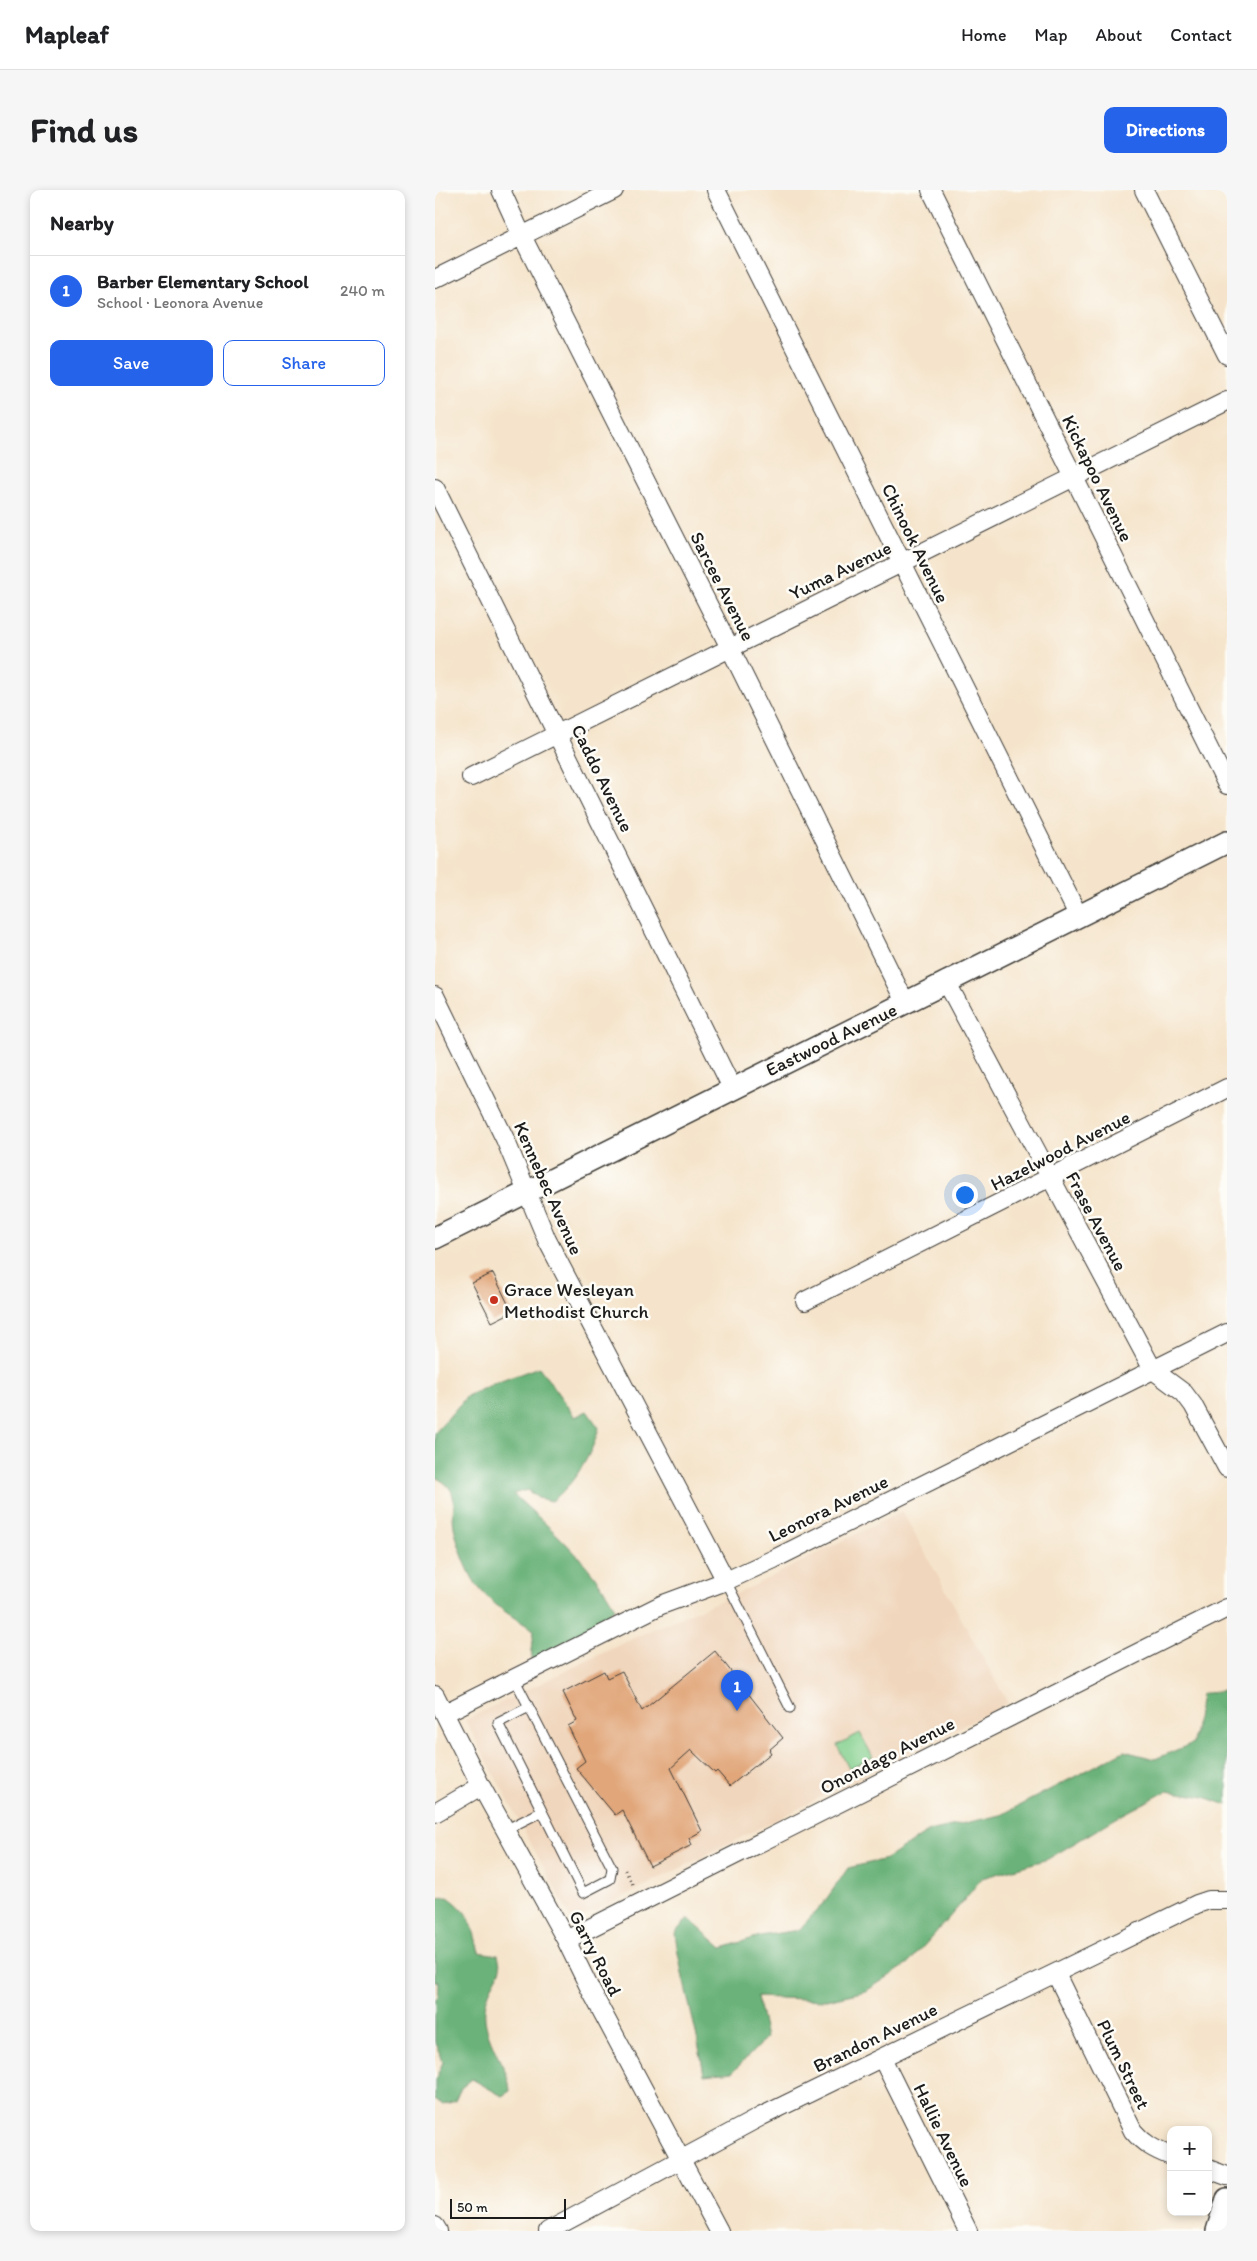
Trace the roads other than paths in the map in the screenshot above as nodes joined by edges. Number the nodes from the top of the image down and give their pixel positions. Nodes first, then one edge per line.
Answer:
1 (501, 190) edge
2 (614, 190) edge
3 (716, 190) edge
4 (931, 190) edge
5 (1144, 190) edge
6 (522, 236) junction
7 (435, 279) edge
8 (1227, 355) edge
9 (1227, 401) edge
10 (1073, 477) junction
11 (435, 488) edge
12 (901, 563) junction
13 (730, 648) junction
14 (557, 734) junction
15 (471, 777) dead end
16 (1227, 785) edge
17 (1227, 842) edge
18 (1078, 915) junction
19 (946, 981) junction
20 (435, 996) edge
21 (905, 1002) junction
22 (733, 1088) junction
23 (1227, 1088) edge
24 (1051, 1179) junction
25 (527, 1191) junction
26 (435, 1238) edge
27 (805, 1302) dead end
28 (1227, 1333) edge
29 (1153, 1370) junction
30 (1227, 1468) edge
31 (726, 1580) junction
32 (1227, 1608) edge
33 (514, 1678) junction
34 (435, 1695) edge
35 (529, 1707) junction
36 (790, 1708) dead end
37 (445, 1713) junction
38 (481, 1786) junction
39 (541, 1812) junction
40 (435, 1813) edge
41 (505, 1830) junction
42 (1227, 1900) edge
43 (566, 1940) junction
44 (1057, 1974) junction
45 (882, 2058) junction
46 (1167, 2154) edge
47 (682, 2160) junction
48 (1212, 2170) edge
49 (1227, 2176) edge
50 (1227, 2199) edge
51 (435, 2226) edge
52 (438, 2231) edge
53 (548, 2231) edge
54 (719, 2231) edge
55 (968, 2231) edge
56 (1217, 2231) edge

1 - 6 street, Sarcee Avenue
2 - 6 street
3 - 12 street, Chinook Avenue
4 - 10 street, Kickapoo Avenue
5 - 8 street
6 - 7 street
6 - 13 street, Sarcee Avenue
9 - 10 street, Yuma Avenue
10 - 12 street, Yuma Avenue
10 - 16 street, Kickapoo Avenue
11 - 14 street, Caddo Avenue
12 - 13 street, Yuma Avenue
12 - 18 street, Chinook Avenue
13 - 14 street, Yuma Avenue
13 - 21 street, Sarcee Avenue
14 - 15 street, Yuma Avenue
14 - 22 street, Caddo Avenue
17 - 18 street, Eastwood Avenue
18 - 19 street, Eastwood Avenue
19 - 21 street, Eastwood Avenue
19 - 24 street, Frase Avenue
20 - 25 street, Kennebec Avenue
21 - 22 street, Eastwood Avenue
22 - 25 street, Eastwood Avenue
23 - 24 street, Hazelwood Avenue
24 - 27 street, Hazelwood Avenue
24 - 29 street, Frase Avenue
25 - 26 street, Eastwood Avenue
25 - 31 street, Kennebec Avenue
28 - 29 street, Leonora Avenue
29 - 30 street, Frase Avenue
29 - 31 street, Leonora Avenue
31 - 33 street, Leonora Avenue
31 - 36 lane
32 - 43 street, Onondago Avenue
33 - 35 lane
33 - 37 street, Leonora Avenue
34 - 37 street, Garry Road
35 - 39 lane
35 - 39 lane
37 - 38 street, Garry Road
38 - 40 street
38 - 41 street, Garry Road
39 - 41 lane
41 - 43 street, Garry Road
42 - 44 street, Brandon Avenue
43 - 47 street, Garry Road
44 - 45 street, Brandon Avenue
44 - 46 street, Plum Street
45 - 47 street, Brandon Avenue
45 - 55 street, Hallie Avenue
47 - 53 street, Brandon Avenue
47 - 54 street, Garry Road
48 - 49 street
50 - 56 street
51 - 52 street

